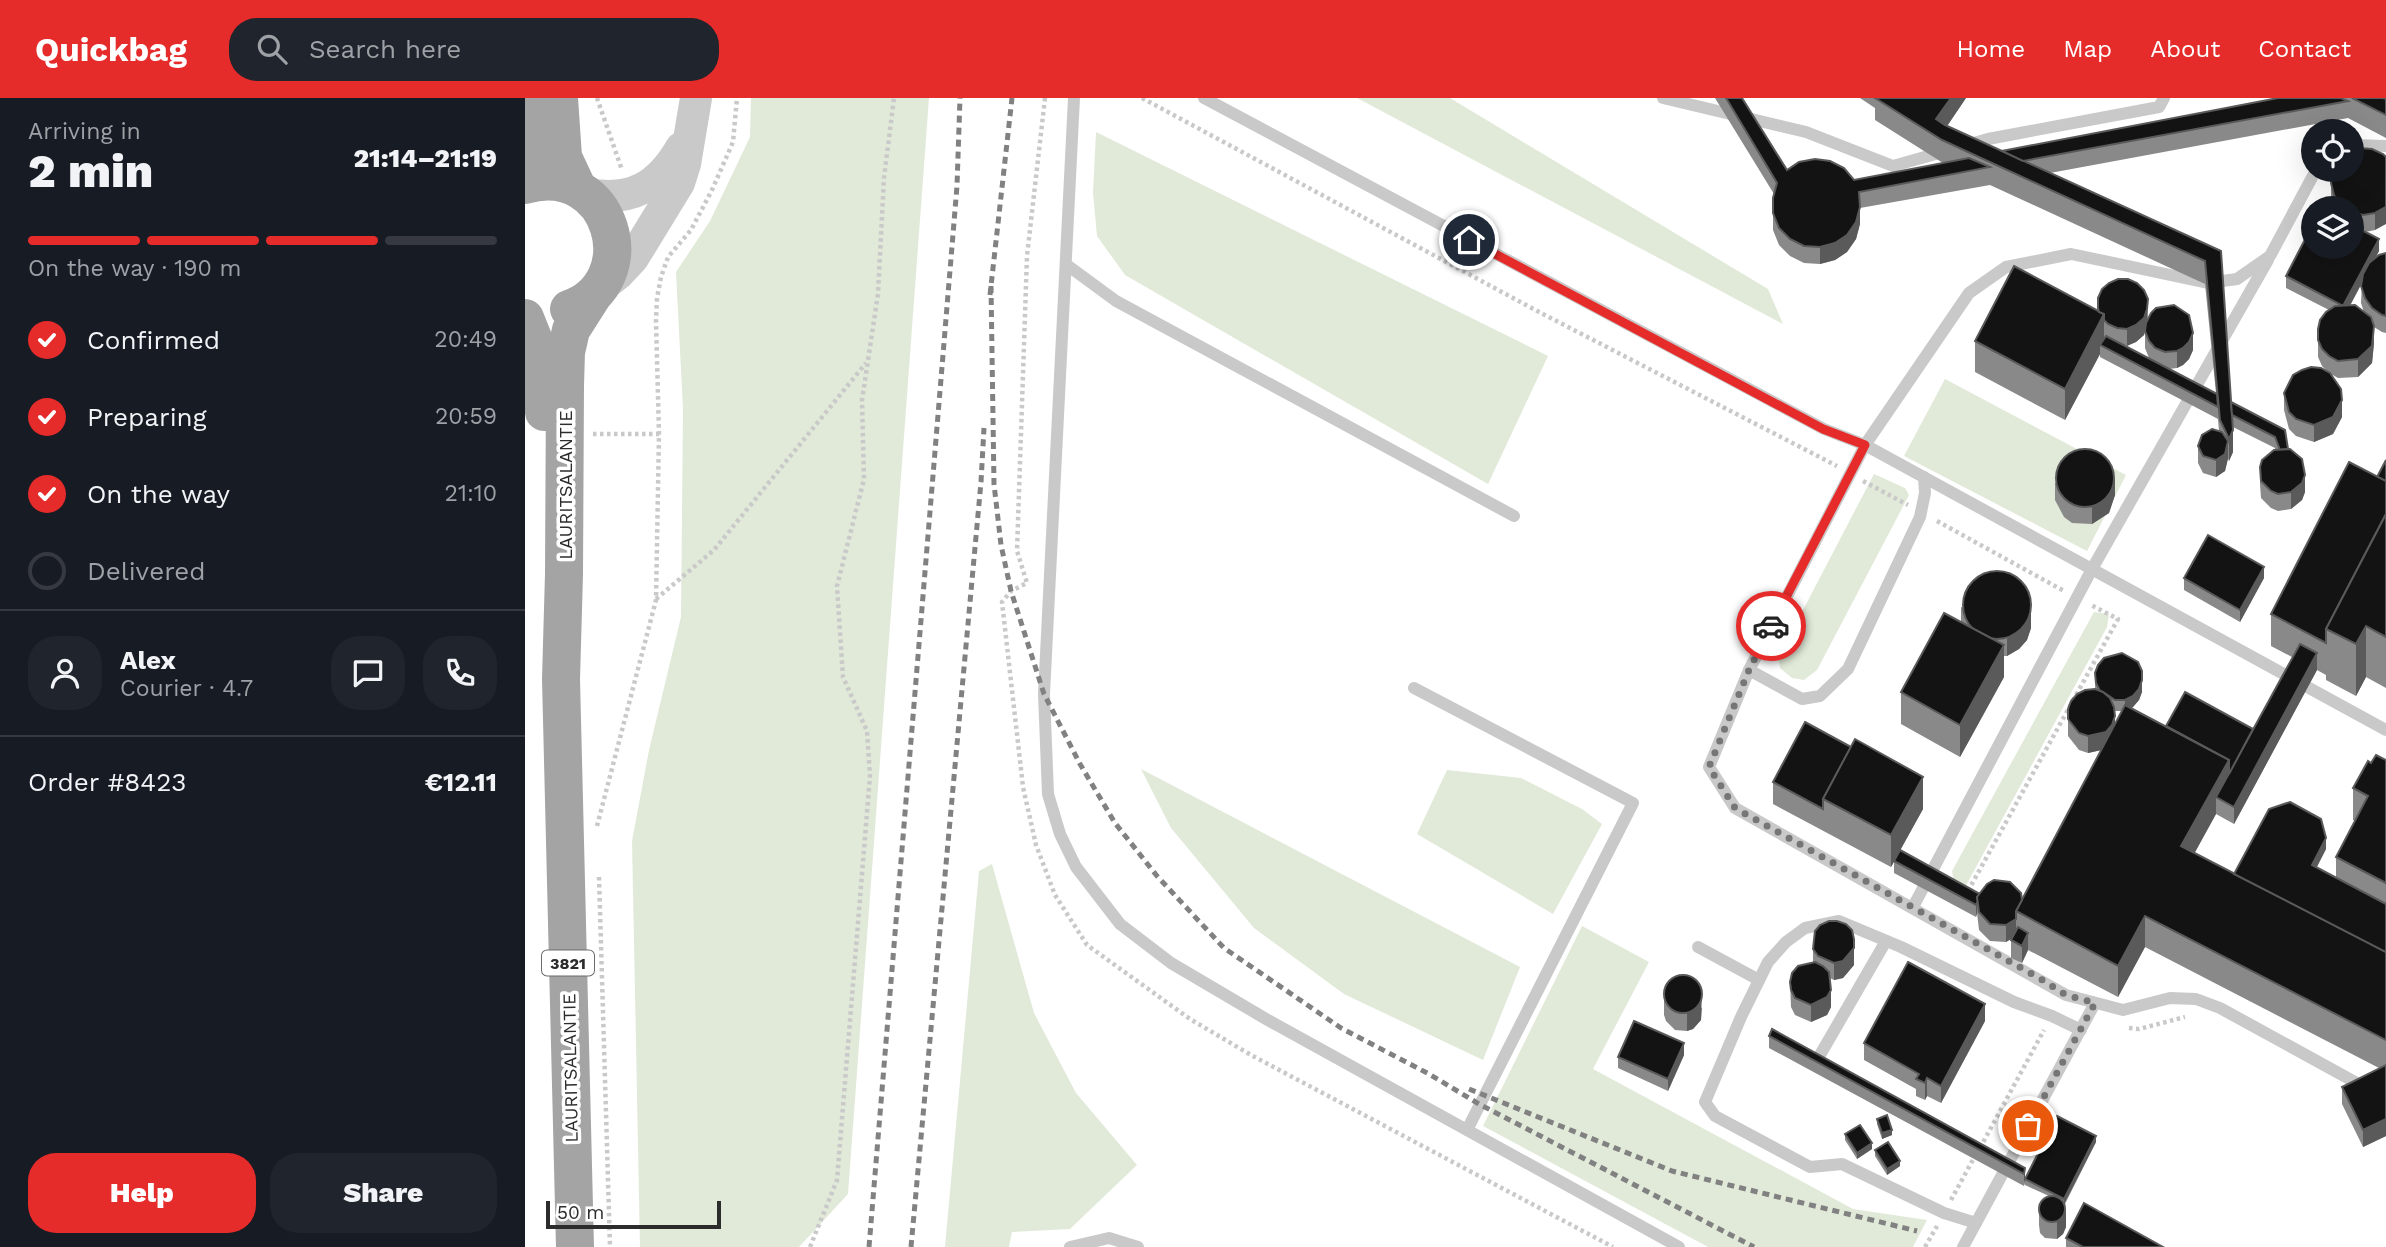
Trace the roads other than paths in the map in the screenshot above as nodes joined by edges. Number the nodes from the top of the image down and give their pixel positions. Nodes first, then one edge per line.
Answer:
1 (532, 98) edge
2 (559, 98) edge
3 (696, 98) edge
4 (1075, 98) edge
5 (1203, 98) edge
6 (1663, 98) edge
7 (1721, 98) edge
8 (2164, 98) edge
9 (1714, 110) junction
10 (689, 134) junction
11 (2364, 145) edge
12 (2386, 146) edge
13 (525, 167) edge
14 (2310, 182) edge
15 (525, 186) edge
16 (582, 191) junction
17 (2270, 256) junction
18 (1066, 265) junction
19 (597, 292) junction
20 (525, 309) edge
21 (525, 318) edge
22 (1865, 445) junction
23 (1924, 478) junction
24 (1514, 516) dead end
25 (2092, 569) junction
26 (1749, 670) junction
27 (561, 679) junction
28 (1414, 688) dead end
29 (2386, 730) edge
30 (1913, 907) junction
31 (1886, 941) junction
32 (1698, 947) dead end
33 (1759, 980) junction
34 (2095, 1003) junction
35 (2083, 1026) junction
36 (1820, 1055) edge
37 (2386, 1099) edge
38 (1467, 1130) junction
39 (1976, 1223) junction
40 (575, 1247) edge
41 (1070, 1247) edge
42 (1138, 1247) edge
43 (1679, 1247) edge
44 (1963, 1247) edge

1 - 13 main road
2 - 16 main road
3 - 10 street
4 - 18 lane
5 - 22 lane
6 - 9 lane
7 - 9 lane
8 - 9 lane
10 - 16 street
10 - 19 street
11 - 12 lane
14 - 17 lane
15 - 16 main road
16 - 19 main road, LAURITSALANTIE
17 - 22 lane
17 - 25 lane
18 - 24 lane
18 - 38 lane
19 - 20 main road
19 - 27 main road, LAURITSALANTIE / 3821
21 - 27 main road, LAURITSALANTIE / 3821
22 - 23 lane
22 - 26 lane
23 - 25 lane
23 - 26 lane
25 - 29 lane
25 - 30 lane
26 - 30 lane
27 - 40 main road, LAURITSALANTIE / 3821
28 - 38 lane
30 - 34 lane
31 - 33 lane
31 - 35 lane
31 - 36 lane
32 - 33 lane
33 - 39 lane
34 - 35 lane
34 - 37 lane
35 - 39 lane
38 - 43 lane
39 - 44 lane
41 - 42 lane

